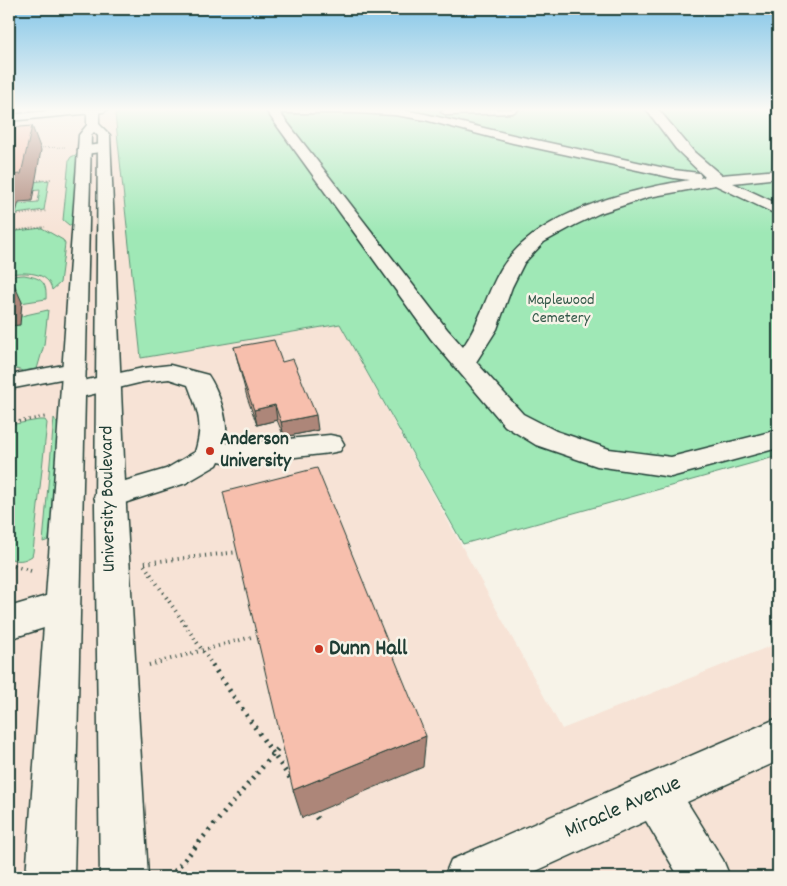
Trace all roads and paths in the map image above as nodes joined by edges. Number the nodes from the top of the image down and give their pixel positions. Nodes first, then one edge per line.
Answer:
1 (90, 150) edge
2 (93, 150) edge
3 (302, 150) edge
4 (565, 150) edge
5 (686, 150) edge
6 (778, 174) edge
7 (52, 179) dead end
8 (716, 179) junction
9 (26, 182) edge
10 (778, 210) edge
11 (47, 211) dead end
12 (9, 216) edge
13 (44, 228) dead end
14 (9, 231) edge
15 (464, 363) junction
16 (74, 381) junction
17 (9, 382) edge
18 (106, 384) junction
19 (49, 416) dead end
20 (9, 423) edge
21 (778, 439) edge
22 (330, 444) dead end
23 (209, 450) junction
24 (109, 497) junction
25 (238, 552) edge
26 (9, 564) edge
27 (37, 573) dead end
28 (63, 606) junction
29 (9, 623) edge
30 (255, 636) edge
31 (203, 650) junction
32 (139, 668) dead end
33 (778, 739) edge
34 (280, 746) edge
35 (274, 754) junction
36 (294, 784) edge
37 (656, 794) junction
38 (310, 807) edge
39 (320, 822) dead end
40 (50, 877) edge
41 (124, 877) edge
42 (170, 877) edge
43 (468, 877) edge
44 (706, 877) edge

1 - 16 main road, University Boulevard
2 - 18 main road, University Boulevard
3 - 15 main road
4 - 8 main road
5 - 8 main road
6 - 8 main road
7 - 9 path
8 - 10 main road
8 - 15 main road
11 - 12 path
13 - 14 path
15 - 21 main road
16 - 17 main road
16 - 18 main road
16 - 28 main road, University Boulevard
18 - 23 main road
18 - 24 main road, University Boulevard
19 - 20 path
22 - 23 main road
23 - 24 main road
24 - 41 main road, University Boulevard
25 - 31 path
26 - 27 path
28 - 29 main road
28 - 40 main road, University Boulevard
30 - 31 path
31 - 32 path
31 - 35 path
33 - 37 main road, Miracle Avenue
34 - 35 path
35 - 36 path
35 - 42 path
37 - 43 main road, Miracle Avenue
37 - 44 main road
38 - 39 path

